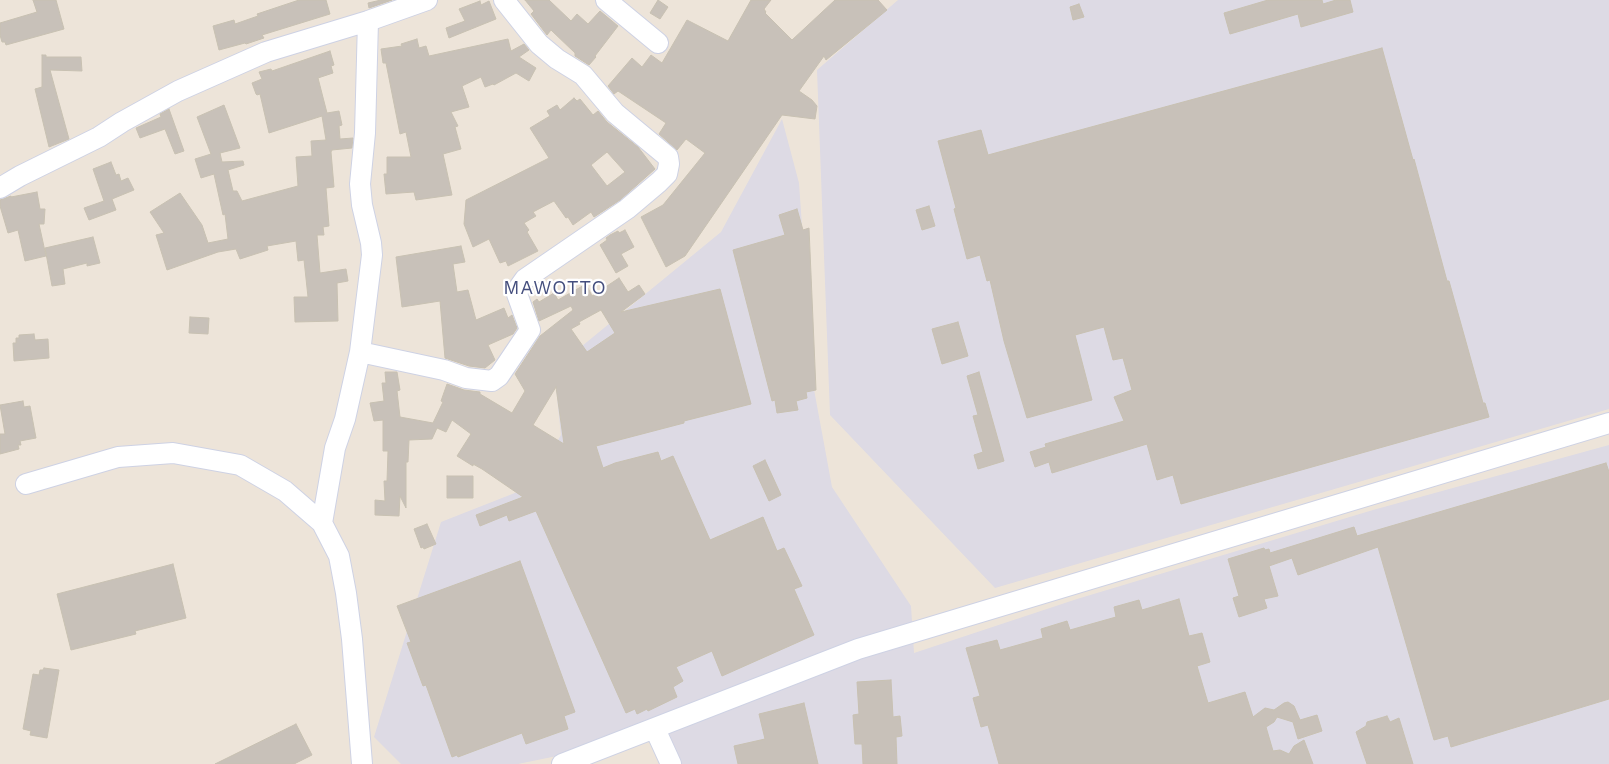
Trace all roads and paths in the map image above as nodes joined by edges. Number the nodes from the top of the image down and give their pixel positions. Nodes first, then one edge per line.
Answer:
1 (427, 0) edge
2 (504, 0) edge
3 (606, 0) edge
4 (368, 21) junction
5 (658, 43) dead end
6 (0, 188) edge
7 (360, 352) junction
8 (1609, 422) edge
9 (26, 484) dead end
10 (322, 523) junction
11 (655, 729) junction
12 (362, 764) edge
13 (562, 764) edge
14 (672, 764) edge

1 - 4 street
2 - 7 street
3 - 5 street
4 - 6 street
4 - 7 street
7 - 10 street
8 - 11 street
9 - 10 street
10 - 12 street
11 - 13 street
11 - 14 street

